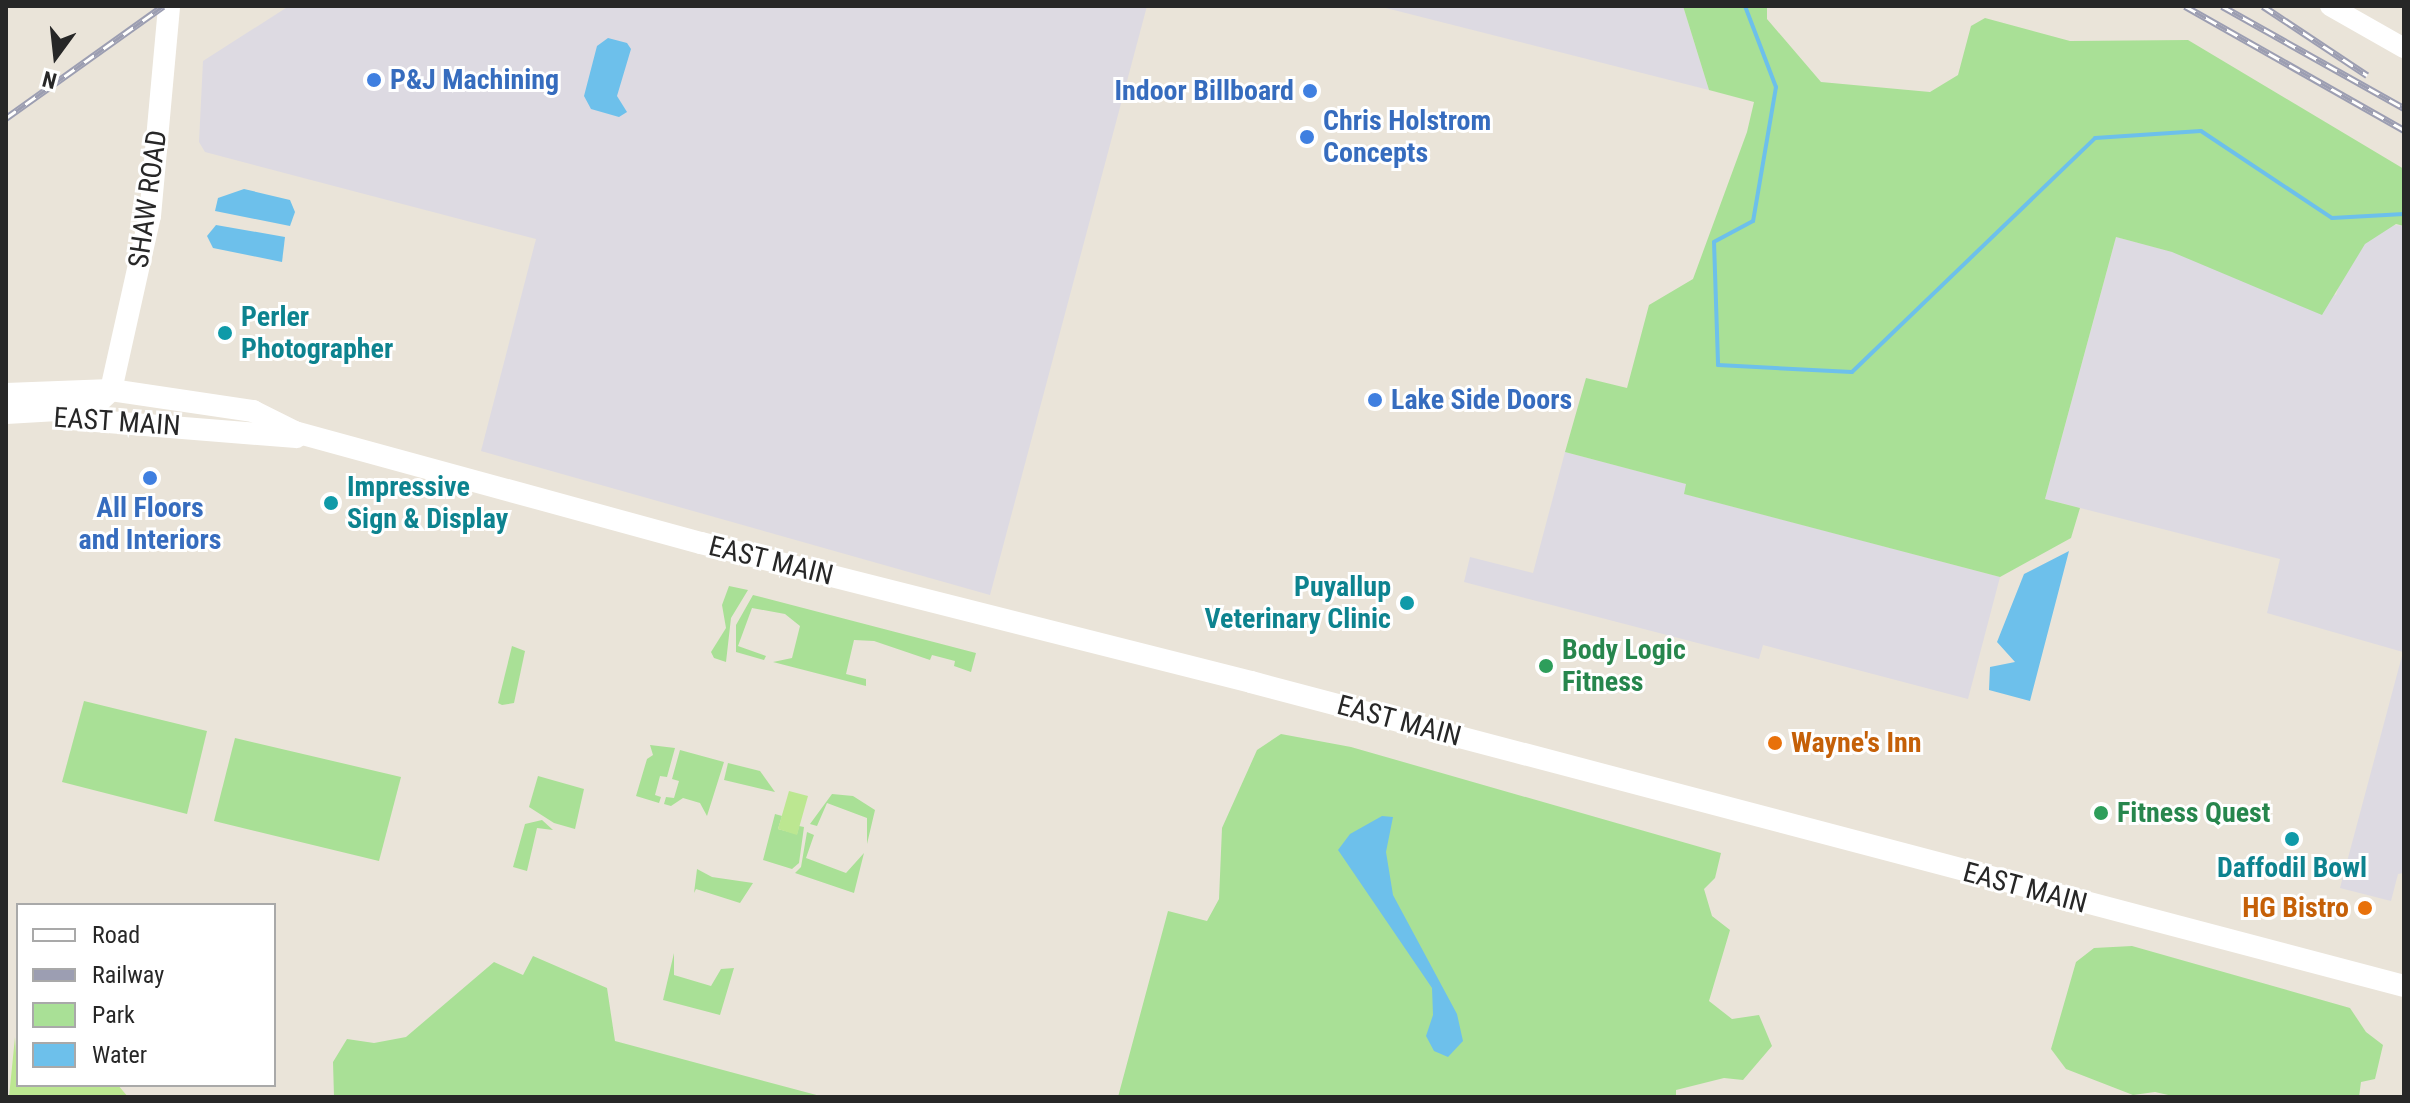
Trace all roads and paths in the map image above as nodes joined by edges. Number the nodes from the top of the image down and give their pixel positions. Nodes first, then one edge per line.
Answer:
1 (169, 6) edge
2 (2330, 6) edge
3 (2404, 48) edge
4 (111, 390) junction
5 (6, 394) edge
6 (6, 414) edge
7 (228, 431) junction
8 (393, 460) junction
9 (2404, 986) edge

1 - 4 main road, SHAW ROAD
2 - 3 street
4 - 5 main road, EAST MAIN
4 - 6 main road, EAST MAIN
4 - 7 main road, EAST MAIN
4 - 8 main road, EAST MAIN
6 - 7 main road, EAST MAIN
7 - 8 main road, EAST MAIN
8 - 9 main road, EAST MAIN

